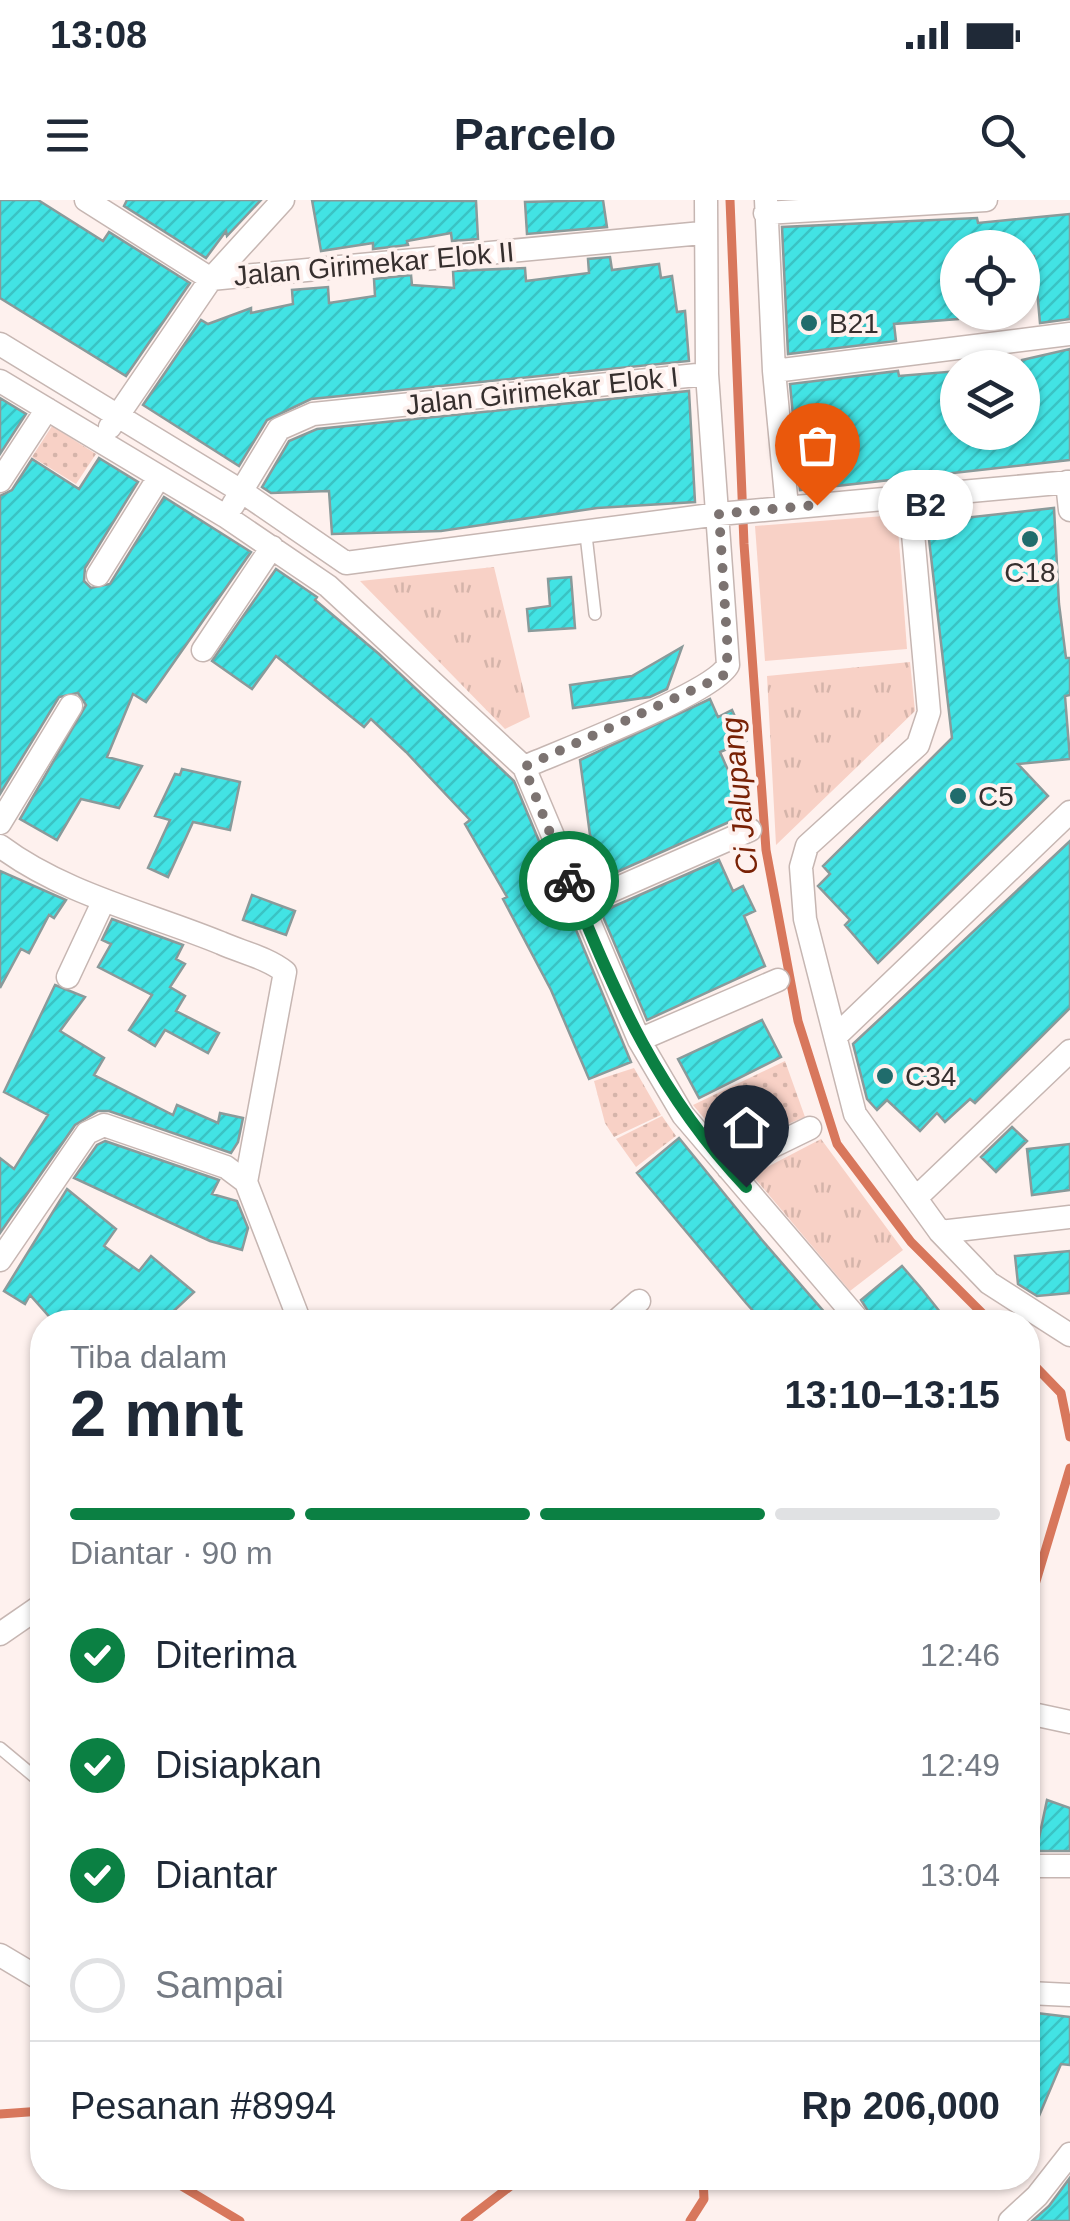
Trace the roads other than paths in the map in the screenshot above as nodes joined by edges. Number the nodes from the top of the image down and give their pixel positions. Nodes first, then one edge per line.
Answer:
1 (86, 200) edge
2 (283, 200) edge
3 (706, 200) edge
4 (986, 200) edge
5 (766, 207) edge
6 (702, 233) junction
7 (211, 278) junction
8 (1070, 334) edge
9 (0, 344) edge
10 (774, 371) junction
11 (707, 374) junction
12 (0, 380) edge
13 (47, 409) junction
14 (116, 416) junction
15 (101, 441) junction
16 (159, 477) junction
17 (0, 482) edge
18 (1068, 482) edge
19 (241, 491) junction
20 (910, 500) junction
21 (786, 507) junction
22 (1070, 510) edge
23 (724, 514) junction
24 (226, 516) junction
25 (586, 535) junction
26 (272, 548) junction
27 (346, 563) junction
28 (98, 575) dead end
29 (338, 592) junction
30 (595, 614) dead end
31 (203, 650) dead end
32 (71, 706) dead end
33 (524, 767) junction
34 (1070, 812) edge
35 (0, 823) edge
36 (750, 830) dead end
37 (0, 846) edge
38 (104, 900) junction
39 (579, 905) junction
40 (68, 977) dead end
41 (778, 980) dead end
42 (836, 1036) junction
43 (639, 1040) junction
44 (1070, 1050) edge
45 (1060, 1068) edge
46 (810, 1128) dead end
47 (728, 1168) junction
48 (246, 1182) junction
49 (918, 1197) junction
50 (1070, 1217) edge
51 (940, 1232) junction
52 (0, 1260) edge
53 (639, 1301) dead end
54 (295, 1310) edge
55 (629, 1310) edge
56 (850, 1310) edge
57 (1032, 1310) edge
58 (1040, 1315) edge
59 (1070, 1335) edge
60 (30, 1614) edge
61 (0, 1634) edge
62 (1040, 1716) edge
63 (1070, 1722) edge
64 (0, 1748) edge
65 (30, 1773) edge
66 (1040, 1866) edge
67 (1070, 1866) edge
68 (0, 1956) edge
69 (30, 1973) edge
70 (1040, 1994) edge
71 (1070, 1996) edge
72 (1070, 2154) edge
73 (1010, 2221) edge

1 - 7 street
2 - 7 street
3 - 6 street, Jalan Girimekar Elok I
4 - 5 street
5 - 10 street
6 - 7 street, Jalan Girimekar Elok II
6 - 11 street, Jalan Girimekar Elok I
7 - 14 street, Jalan Girimekar Elok II
8 - 10 street
9 - 14 street
10 - 21 street
11 - 19 street, Jalan Girimekar Elok I
11 - 23 street
12 - 13 street
13 - 15 street
13 - 17 street
14 - 15 street, Jalan Girimekar Elok II
14 - 19 street
15 - 16 street
16 - 24 street
16 - 28 street
18 - 20 street
18 - 22 street
19 - 24 street, Jalan Girimekar Elok I
19 - 27 street
20 - 21 street
20 - 42 street
21 - 23 street
23 - 25 street
23 - 33 street
24 - 26 street
25 - 27 street
25 - 30 lane
26 - 29 street
26 - 31 street
27 - 29 street
29 - 33 street
32 - 35 street
33 - 39 street
34 - 42 street
36 - 39 street
37 - 38 street
38 - 40 street
38 - 48 street
39 - 43 street
41 - 43 street
42 - 49 street
43 - 47 street
44 - 45 street
45 - 49 street
46 - 47 street
47 - 56 street
48 - 52 street
48 - 54 street
49 - 51 street
50 - 51 street
51 - 57 street
53 - 55 street
58 - 59 street
60 - 61 street
62 - 63 street
64 - 65 lane
66 - 67 street
68 - 69 street
70 - 71 street
72 - 73 street

